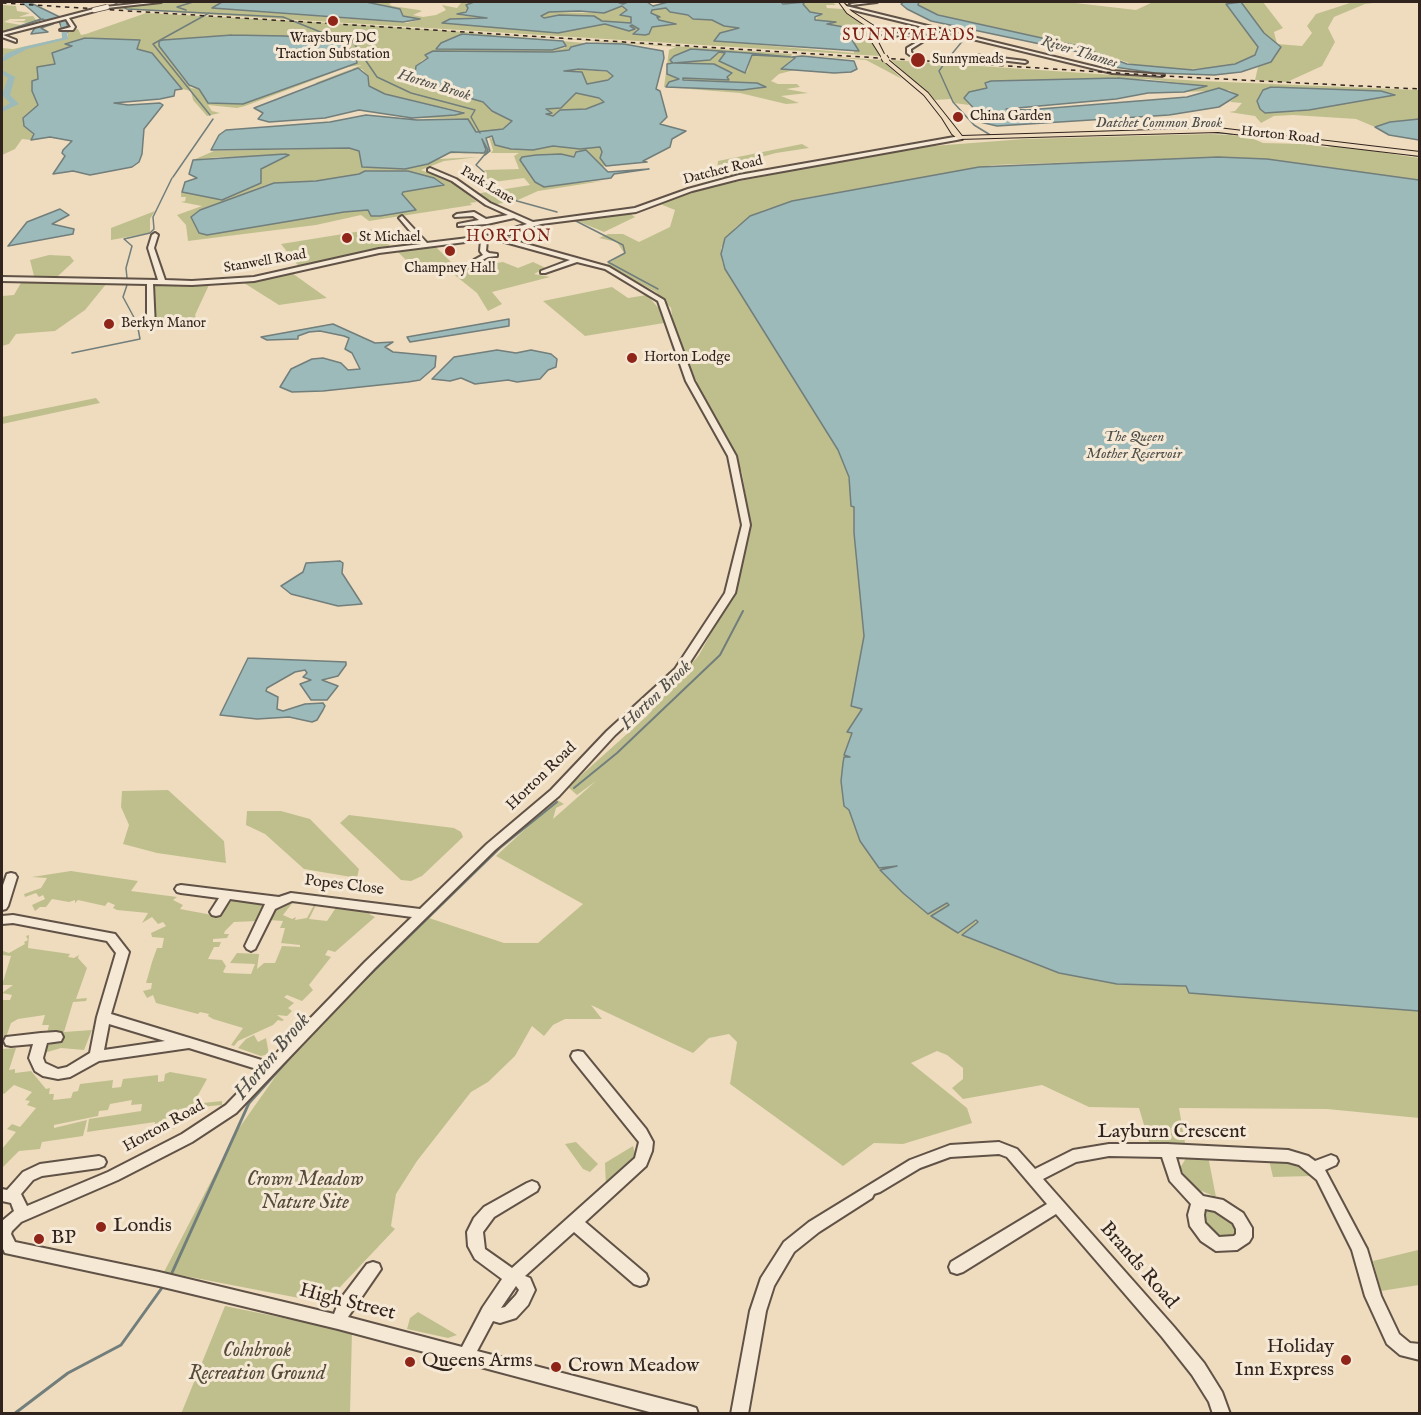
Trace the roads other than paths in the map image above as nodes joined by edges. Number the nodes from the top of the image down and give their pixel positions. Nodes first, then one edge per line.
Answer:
1 (159, 2) edge
2 (875, 2) edge
3 (843, 4) edge
4 (63, 17) junction
5 (62, 30) dead end
6 (872, 33) junction
7 (948, 33) junction
8 (928, 37) junction
9 (7, 38) edge
10 (997, 44) junction
11 (977, 56) junction
12 (915, 58) dead end
13 (973, 61) dead end
14 (1025, 62) dead end
15 (1162, 75) dead end
16 (960, 138) junction
17 (1419, 154) edge
18 (430, 170) dead end
19 (514, 216) junction
20 (402, 218) dead end
21 (457, 219) dead end
22 (522, 224) junction
23 (532, 224) joint
24 (515, 232) junction
25 (155, 235) dead end
26 (494, 237) junction
27 (484, 239) junction
28 (425, 245) junction
29 (533, 247) junction
30 (579, 259) junction
31 (476, 261) dead end
32 (543, 272) dead end
33 (2, 279) edge
34 (150, 282) junction
35 (162, 282) junction
36 (151, 327) dead end
37 (11, 877) dead end
38 (181, 889) dead end
39 (227, 895) junction
40 (277, 902) junction
41 (2, 906) edge
42 (216, 912) dead end
43 (423, 914) junction
44 (2, 920) edge
45 (251, 946) dead end
46 (104, 1017) junction
47 (11, 1041) dead end
48 (193, 1043) junction
49 (96, 1056) junction
50 (578, 1056) dead end
51 (270, 1068) junction
52 (1167, 1150) junction
53 (1331, 1161) dead end
54 (99, 1162) dead end
55 (1314, 1168) junction
56 (1033, 1177) junction
57 (532, 1187) dead end
58 (6, 1195) edge
59 (1199, 1202) dead end
60 (1057, 1206) junction
61 (22, 1214) junction
62 (574, 1222) junction
63 (2, 1234) edge
64 (957, 1267) dead end
65 (373, 1269) dead end
66 (513, 1277) junction
67 (640, 1279) dead end
68 (338, 1322) junction
69 (1419, 1352) edge
70 (466, 1355) junction
71 (690, 1413) edge
72 (739, 1413) edge
73 (1222, 1413) edge

1 - 4 street, bridge
2 - 3 street
3 - 6 main road
3 - 7 street
4 - 5 street
4 - 9 street
6 - 8 street
6 - 16 main road
7 - 8 street
7 - 10 street
8 - 12 street
10 - 11 street
10 - 15 street
11 - 13 street
11 - 14 street
16 - 17 main road, Horton Road
16 - 23 street, Datchet Road
18 - 19 street, Park Lane
19 - 21 street
19 - 22 street, Park Lane
20 - 28 street
22 - 23 street, Park Lane
22 - 24 street
24 - 26 street
24 - 29 street, Horton Road
25 - 35 street
26 - 27 street, Stanwell Road
26 - 29 street, Horton Road
27 - 28 street, Stanwell Road
27 - 31 street
28 - 35 street, Stanwell Road
29 - 30 street, Horton Road
30 - 32 street
30 - 43 street, Horton Road
33 - 34 street, Stanwell Road
34 - 35 street, Stanwell Road
34 - 36 street
37 - 41 street
38 - 39 street, Popes Close
39 - 40 street, Popes Close
39 - 42 street
40 - 43 street, Popes Close
40 - 45 street
43 - 51 street, Horton Road
44 - 46 street
46 - 48 street
46 - 49 street
47 - 49 street
48 - 49 street
48 - 51 street
50 - 62 street
51 - 61 street, Horton Road
52 - 55 street, Layburn Crescent
52 - 56 street, Layburn Crescent
52 - 59 street
53 - 55 street
54 - 58 street
55 - 69 street
56 - 60 street, Brands Road
56 - 72 street, Brands Road
57 - 66 street
58 - 61 street
60 - 64 street
60 - 73 street, Brands Road
61 - 63 street, Horton Road
62 - 66 street
62 - 67 street
63 - 68 street, High Street
65 - 68 street
66 - 70 street
68 - 70 street, High Street
70 - 71 street, High Street

